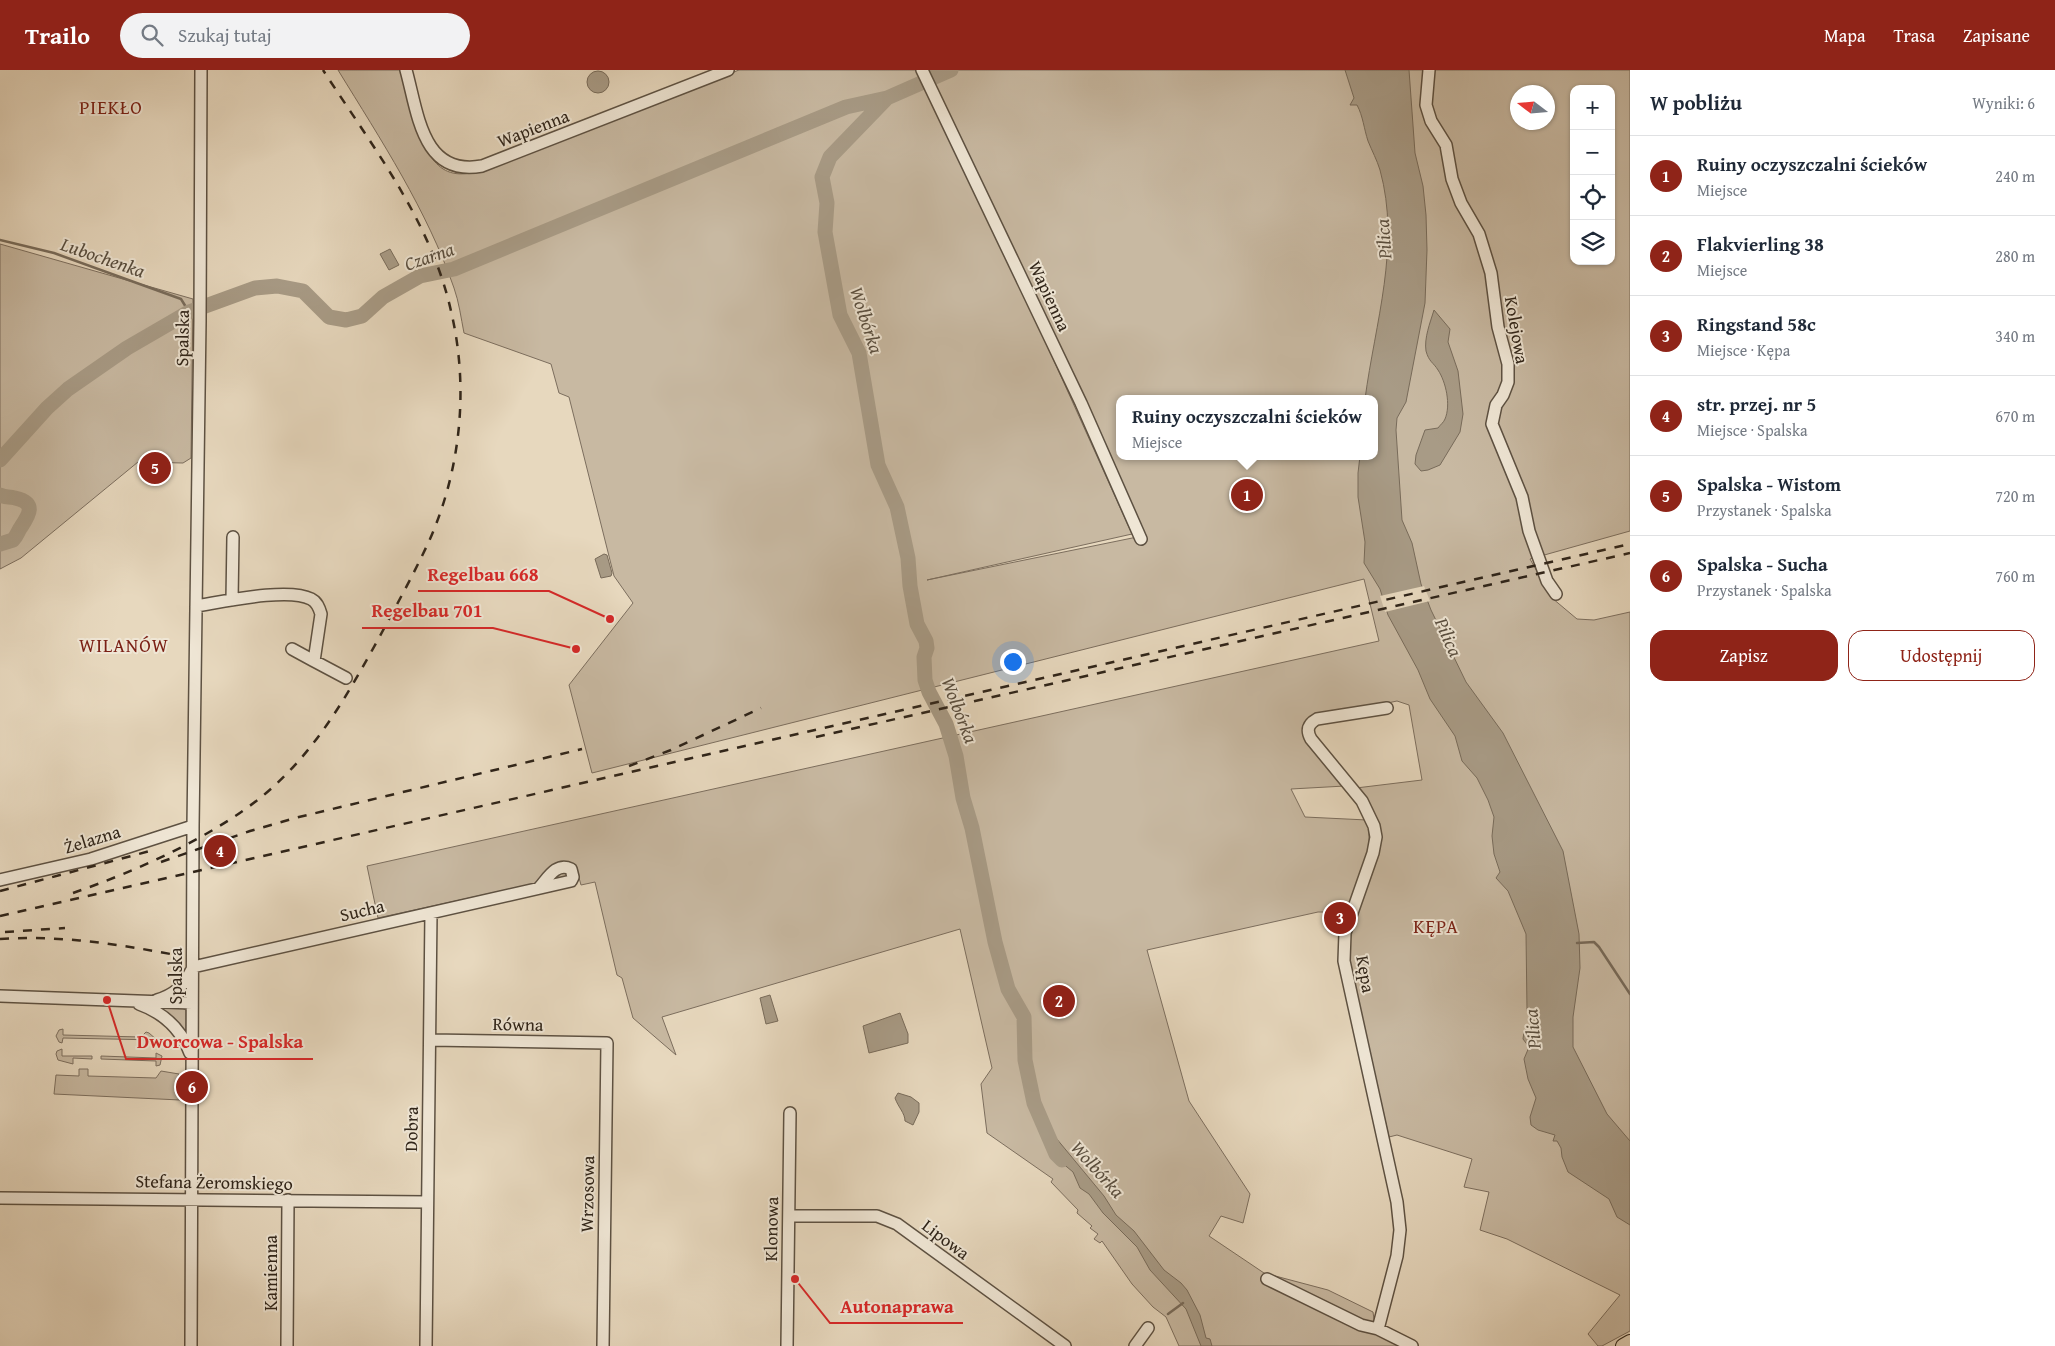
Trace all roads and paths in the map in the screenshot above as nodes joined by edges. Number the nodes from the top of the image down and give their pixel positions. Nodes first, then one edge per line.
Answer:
1 (201, 70) edge
2 (406, 70) edge
3 (728, 70) edge
4 (922, 70) edge
5 (1429, 70) edge
6 (232, 537) dead end
7 (1141, 539) dead end
8 (1556, 594) dead end
9 (232, 600) junction
10 (196, 606) junction
11 (292, 650) dead end
12 (314, 662) junction
13 (346, 678) dead end
14 (1387, 708) dead end
15 (193, 826) junction
16 (0, 880) edge
17 (539, 888) dead end
18 (431, 912) junction
19 (193, 967) junction
20 (0, 996) edge
21 (128, 1000) junction
22 (150, 1001) junction
23 (192, 1003) junction
24 (430, 1040) junction
25 (607, 1042) joint
26 (192, 1060) junction
27 (790, 1113) dead end
28 (0, 1198) edge
29 (191, 1200) junction
30 (288, 1200) junction
31 (427, 1202) junction
32 (789, 1216) junction
33 (1267, 1278) dead end
34 (1148, 1328) dead end
35 (1378, 1329) junction
36 (1630, 1342) edge
37 (191, 1346) edge
38 (287, 1346) edge
39 (426, 1346) edge
40 (603, 1346) edge
41 (787, 1346) edge
42 (1065, 1346) edge
43 (1135, 1346) edge
44 (1412, 1346) edge
45 (1623, 1346) edge

1 - 10 street, Spalska
2 - 3 street, Wapienna
4 - 7 street, Wapienna
5 - 8 street, Kolejowa
6 - 9 street
9 - 10 street
9 - 12 street
10 - 15 street, Spalska
11 - 12 street
12 - 13 street
14 - 35 street, Kępa
15 - 16 street, Żelazna
15 - 19 street, Spalska
17 - 18 street, Sucha
18 - 19 street, Sucha
18 - 24 street, Dobra
19 - 22 street
19 - 23 street, Spalska
20 - 21 street
21 - 22 street
21 - 26 street
22 - 23 street
23 - 26 street, Spalska
24 - 25 street, Równa
24 - 31 street, Dobra
25 - 40 street, Wrzosowa
26 - 29 street, Spalska
27 - 32 street, Klonowa
28 - 29 street, Stefana Żeromskiego
29 - 30 street, Stefana Żeromskiego
29 - 37 street, Spalska
30 - 31 street, Stefana Żeromskiego
30 - 38 street, Kamienna
31 - 39 street, Dobra
32 - 41 street, Klonowa
32 - 42 street, Lipowa
33 - 35 street
34 - 43 street
35 - 44 street
36 - 45 main road

